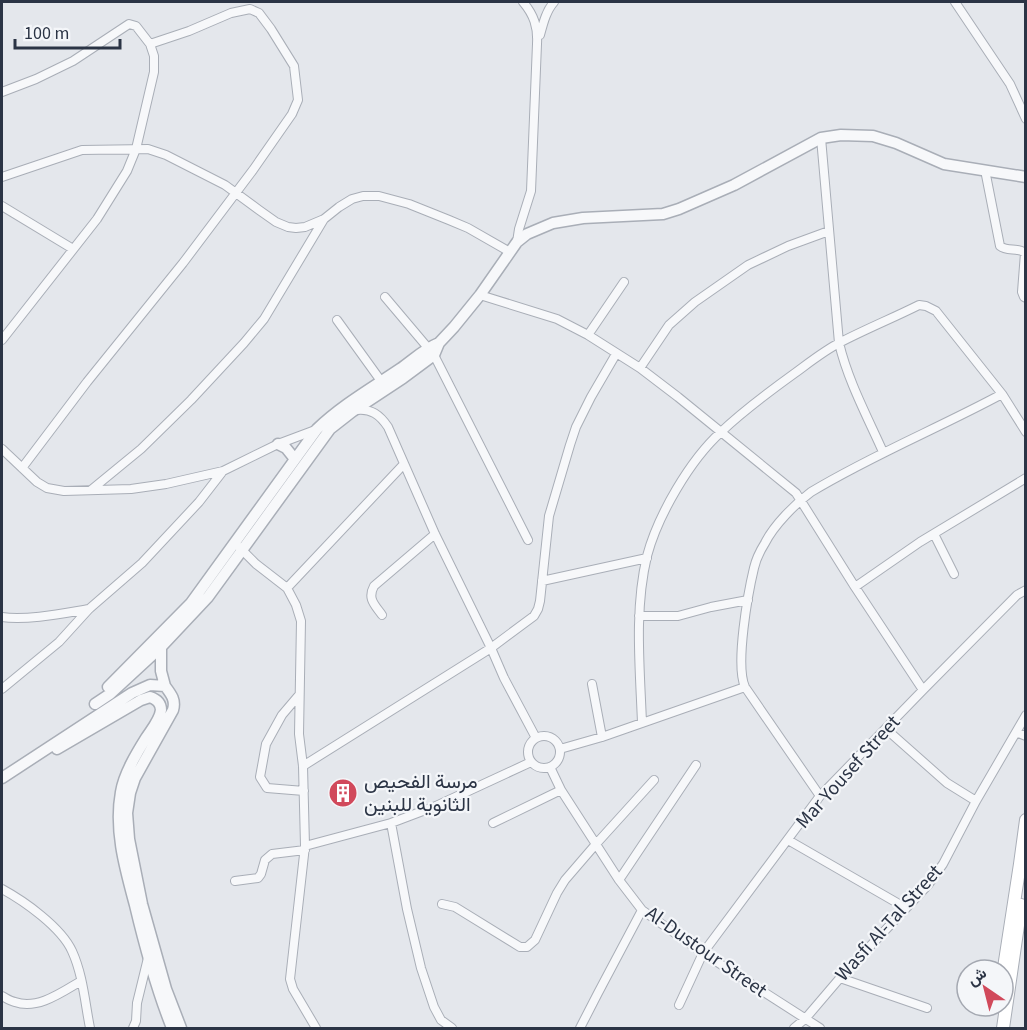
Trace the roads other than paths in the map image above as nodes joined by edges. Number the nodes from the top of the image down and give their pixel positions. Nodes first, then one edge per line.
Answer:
1 (523, 2) edge
2 (554, 2) edge
3 (955, 2) edge
4 (150, 44) junction
5 (537, 44) junction
6 (2, 92) edge
7 (1026, 119) edge
8 (821, 138) junction
9 (136, 149) junction
10 (985, 170) junction
11 (2, 177) edge
12 (1026, 177) edge
13 (237, 193) junction
14 (2, 206) edge
15 (324, 219) junction
16 (829, 231) junction
17 (517, 242) junction
18 (73, 249) junction
19 (510, 252) junction
20 (624, 282) dead end
21 (480, 295) junction
22 (385, 297) dead end
23 (1026, 298) edge
24 (337, 320) dead end
25 (588, 335) junction
26 (2, 340) edge
27 (838, 343) junction
28 (434, 348) junction
29 (616, 354) junction
30 (640, 368) junction
31 (381, 381) junction
32 (1002, 394) junction
33 (352, 411) junction
34 (317, 429) junction
35 (330, 429) junction
36 (720, 432) junction
37 (1026, 432) edge
38 (278, 444) junction
39 (2, 449) edge
40 (883, 452) junction
41 (294, 458) junction
42 (404, 464) junction
43 (22, 468) junction
44 (223, 471) junction
45 (1026, 478) edge
46 (91, 490) junction
47 (801, 500) junction
48 (435, 534) junction
49 (934, 534) junction
50 (528, 540) dead end
51 (239, 547) junction
52 (647, 558) junction
53 (954, 574) dead end
54 (542, 581) junction
55 (855, 587) junction
56 (287, 588) junction
57 (1026, 590) edge
58 (748, 600) junction
59 (89, 609) junction
60 (382, 615) dead end
61 (639, 616) junction
62 (2, 617) edge
63 (160, 647) junction
64 (491, 648) junction
65 (592, 684) dead end
66 (165, 686) junction
67 (745, 687) junction
68 (2, 688) edge
69 (922, 690) junction
70 (299, 695) junction
71 (95, 704) junction
72 (1026, 715) edge
73 (642, 723) junction
74 (886, 729) junction
75 (1016, 732) junction
76 (75, 733) junction
77 (1026, 736) edge
78 (602, 737) junction
79 (536, 738) junction
80 (560, 749) junction
81 (531, 762) junction
82 (696, 765) dead end
83 (303, 766) junction
84 (550, 767) junction
85 (2, 778) edge
86 (654, 780) dead end
87 (2, 786) edge
88 (304, 790) junction
89 (561, 790) junction
90 (820, 796) junction
91 (976, 801) junction
92 (1026, 820) edge
93 (391, 823) junction
94 (493, 823) dead end
95 (788, 840) junction
96 (596, 844) junction
97 (305, 848) junction
98 (1026, 875) edge
99 (619, 880) junction
100 (235, 881) dead end
101 (2, 890) edge
102 (442, 904) dead end
103 (906, 908) junction
104 (642, 910) junction
105 (146, 932) junction
106 (703, 953) junction
107 (148, 958) junction
108 (1005, 958) edge
109 (840, 978) junction
110 (81, 981) junction
111 (2, 996) edge
112 (679, 1005) dead end
113 (927, 1008) dead end
114 (805, 1019) junction
115 (441, 1020) junction
116 (90, 1029) edge
117 (133, 1029) edge
118 (172, 1029) edge
119 (181, 1029) edge
120 (316, 1029) edge
121 (435, 1029) edge
122 (452, 1029) edge
123 (580, 1029) edge
124 (794, 1029) edge
125 (820, 1029) edge
126 (1003, 1029) edge

1 - 5 street
2 - 5 street
3 - 7 street
4 - 6 street
4 - 9 street
4 - 13 street
5 - 17 street
8 - 10 street
8 - 16 street
8 - 17 street
9 - 11 street
9 - 13 street
9 - 18 street
10 - 12 street
10 - 23 street
13 - 15 street
13 - 43 street
14 - 18 street
15 - 19 street
15 - 46 street
16 - 27 street
16 - 30 street
17 - 19 street
18 - 26 street
19 - 21 street
20 - 25 street
21 - 25 street
21 - 28 street
22 - 28 street
24 - 31 street
25 - 29 street
27 - 32 street
27 - 36 street
27 - 40 street
28 - 31 street
28 - 33 street
28 - 50 street
29 - 30 street
29 - 54 street
30 - 36 street
31 - 34 street
32 - 37 street
32 - 40 street
33 - 35 street
33 - 42 street
34 - 35 street
34 - 38 street
34 - 41 street
35 - 51 street
36 - 47 street
36 - 52 street
38 - 41 street
38 - 44 street
39 - 43 street
40 - 47 street
41 - 51 street
42 - 48 street
42 - 56 street
43 - 46 street
44 - 46 street
44 - 59 street
45 - 49 street
47 - 55 street
47 - 58 street
48 - 60 street
48 - 64 street
49 - 53 street
49 - 55 street
51 - 56 street
51 - 63 street
51 - 71 street
52 - 54 street
52 - 61 street
54 - 64 street
55 - 69 street
56 - 70 street
57 - 69 street, Mar Yousef Street
58 - 61 street
58 - 67 street
59 - 62 street
59 - 68 street
61 - 73 street
63 - 66 street
63 - 71 street
64 - 79 street
64 - 83 street
65 - 78 street
66 - 76 street
66 - 105 street
67 - 73 street
67 - 90 street
69 - 74 street, Mar Yousef Street
70 - 83 street
70 - 88 street
71 - 76 street
72 - 75 street, Wasfi Al-Tal Street
73 - 78 street
74 - 90 street, Mar Yousef Street
74 - 91 street
75 - 77 street
75 - 91 street, Wasfi Al-Tal Street
76 - 85 street
76 - 87 street
76 - 105 street
78 - 80 street
79 - 80 street
79 - 81 street
80 - 84 street
81 - 84 street
81 - 93 street
82 - 99 street
83 - 88 street
84 - 89 street, Al-Dustour Street
86 - 96 street
88 - 97 street
89 - 94 street
89 - 96 street, Al-Dustour Street
90 - 95 street, Mar Yousef Street
91 - 103 street, Wasfi Al-Tal Street
92 - 108 main road
93 - 97 street
93 - 115 street
95 - 103 street
95 - 106 street, Mar Yousef Street
96 - 99 street, Al-Dustour Street
96 - 102 street
97 - 100 street
97 - 120 street
98 - 126 main road
99 - 104 street, Al-Dustour Street
101 - 110 street
103 - 109 street, Wasfi Al-Tal Street
104 - 106 street, Al-Dustour Street
104 - 123 street
105 - 107 street
105 - 119 street
106 - 112 street, Mar Yousef Street
106 - 114 street, Al-Dustour Street
107 - 117 street
107 - 118 street
109 - 113 street
109 - 114 street, Wasfi Al-Tal Street
110 - 111 street
110 - 116 street
114 - 124 street, Wasfi Al-Tal Street
114 - 125 street, Al-Dustour Street
115 - 121 street
115 - 122 street

